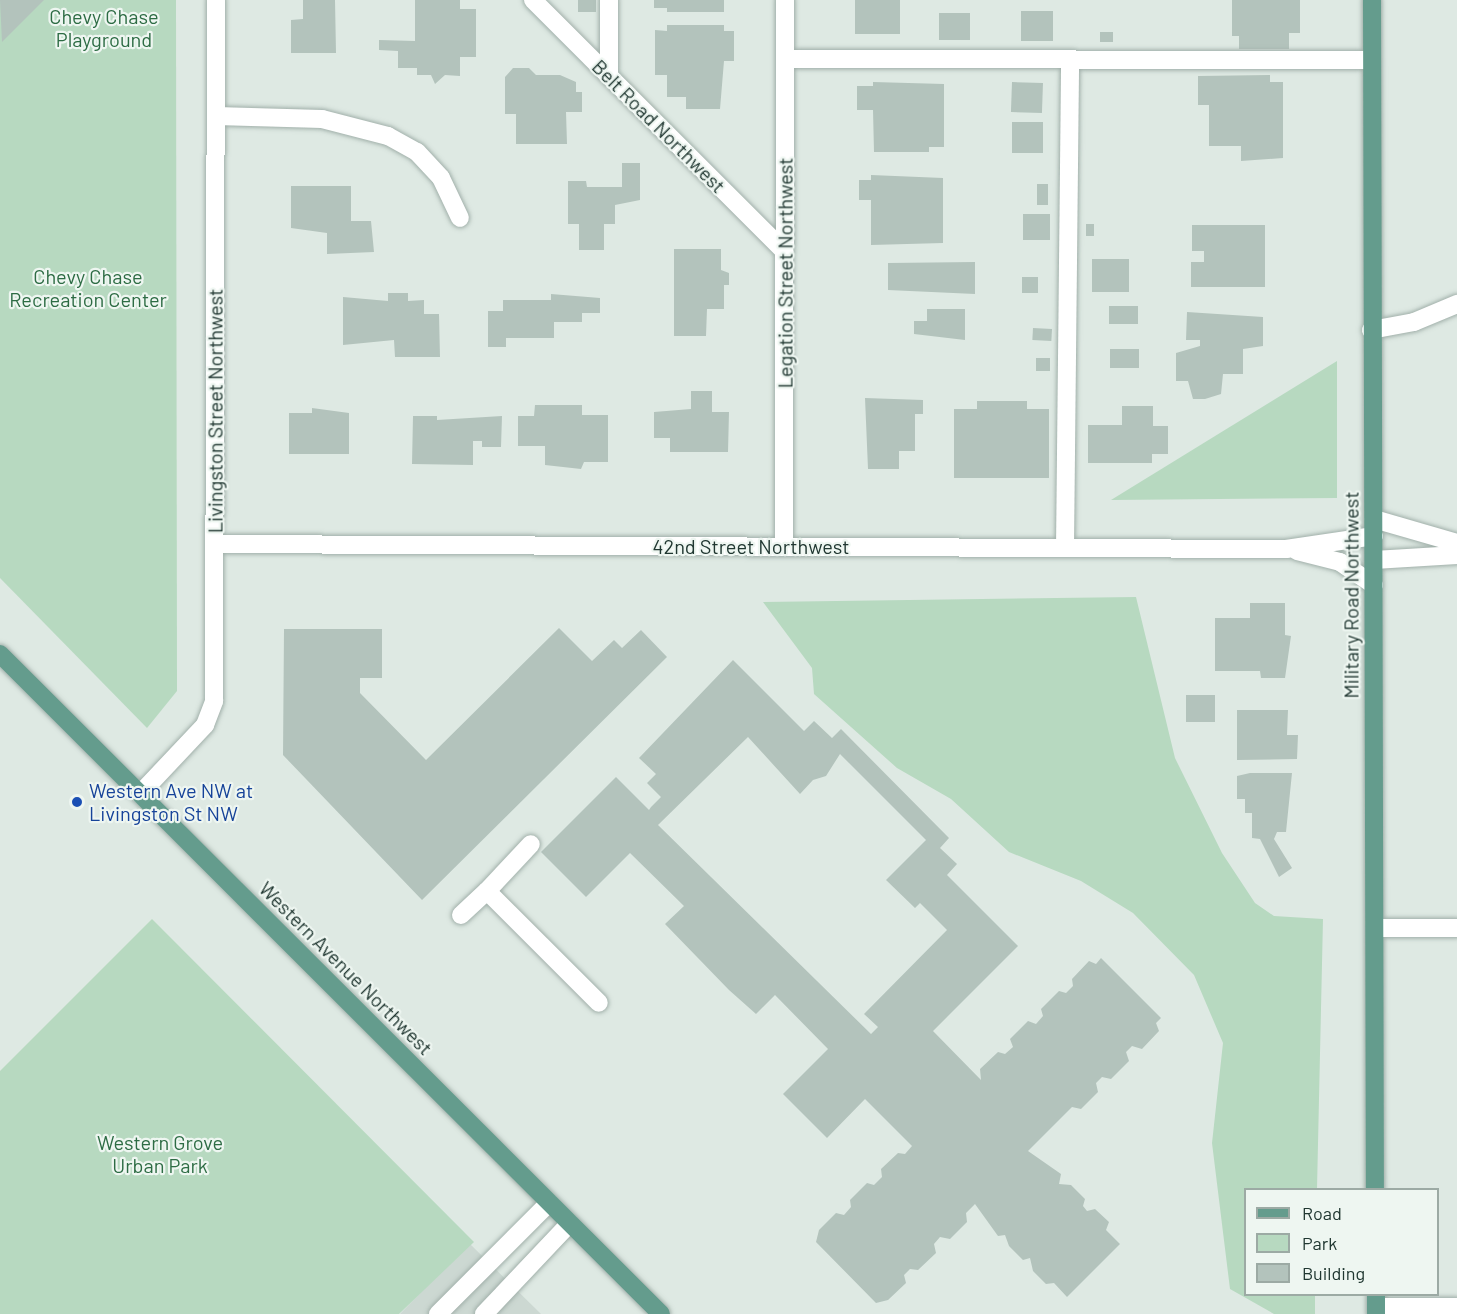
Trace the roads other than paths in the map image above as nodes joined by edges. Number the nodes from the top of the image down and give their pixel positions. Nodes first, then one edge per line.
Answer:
1 (216, 0) edge
2 (533, 0) edge
3 (609, 0) edge
4 (785, 0) edge
5 (1372, 0) edge
6 (785, 59) junction
7 (1070, 59) junction
8 (1372, 60) junction
9 (609, 75) junction
10 (216, 116) junction
11 (460, 218) dead end
12 (785, 252) junction
13 (1457, 304) edge
14 (1371, 330) junction
15 (1374, 528) junction
16 (1457, 543) edge
17 (215, 544) junction
18 (784, 546) junction
19 (1065, 548) junction
20 (1286, 549) junction
21 (1457, 555) edge
22 (1374, 560) junction
23 (1374, 585) junction
24 (0, 654) edge
25 (140, 794) junction
26 (531, 844) dead end
27 (487, 891) junction
28 (461, 915) dead end
29 (1375, 928) junction
30 (1457, 928) edge
31 (599, 1003) dead end
32 (1375, 1188) edge
33 (549, 1203) junction
34 (570, 1223) junction
35 (1376, 1305) edge
36 (1457, 1306) edge
37 (438, 1314) edge
38 (484, 1314) edge
39 (661, 1314) edge

1 - 10 street, Livingston Street Northwest
2 - 9 street, Belt Road Northwest
3 - 9 street
4 - 6 street, Legation Street Northwest
5 - 8 main road, Military Road Northwest
6 - 7 street
6 - 12 street, Legation Street Northwest
7 - 8 street
7 - 19 street
8 - 14 main road, Military Road Northwest
9 - 12 street, Belt Road Northwest
10 - 11 street
10 - 17 street, Livingston Street Northwest
12 - 18 street, Legation Street Northwest
13 - 14 street
14 - 15 main road, Military Road Northwest
15 - 16 street, 42nd Street Northwest
15 - 20 street, 42nd Street Northwest
15 - 22 main road, Military Road Northwest
17 - 18 street, 42nd Street Northwest
17 - 25 street, Livingston Street Northwest
18 - 19 street, 42nd Street Northwest
19 - 20 street, 42nd Street Northwest
20 - 23 street, 42nd Street Northwest
21 - 22 street
22 - 23 main road, Military Road Northwest
23 - 29 main road, Military Road Northwest
24 - 25 main road, Western Avenue Northwest
25 - 33 main road, Western Avenue Northwest
26 - 27 street
27 - 28 street
27 - 31 street
29 - 30 street
29 - 32 main road, Military Road Northwest
33 - 34 main road, Western Avenue Northwest
33 - 37 street
34 - 38 street
34 - 39 main road, Western Avenue Northwest
35 - 36 street

